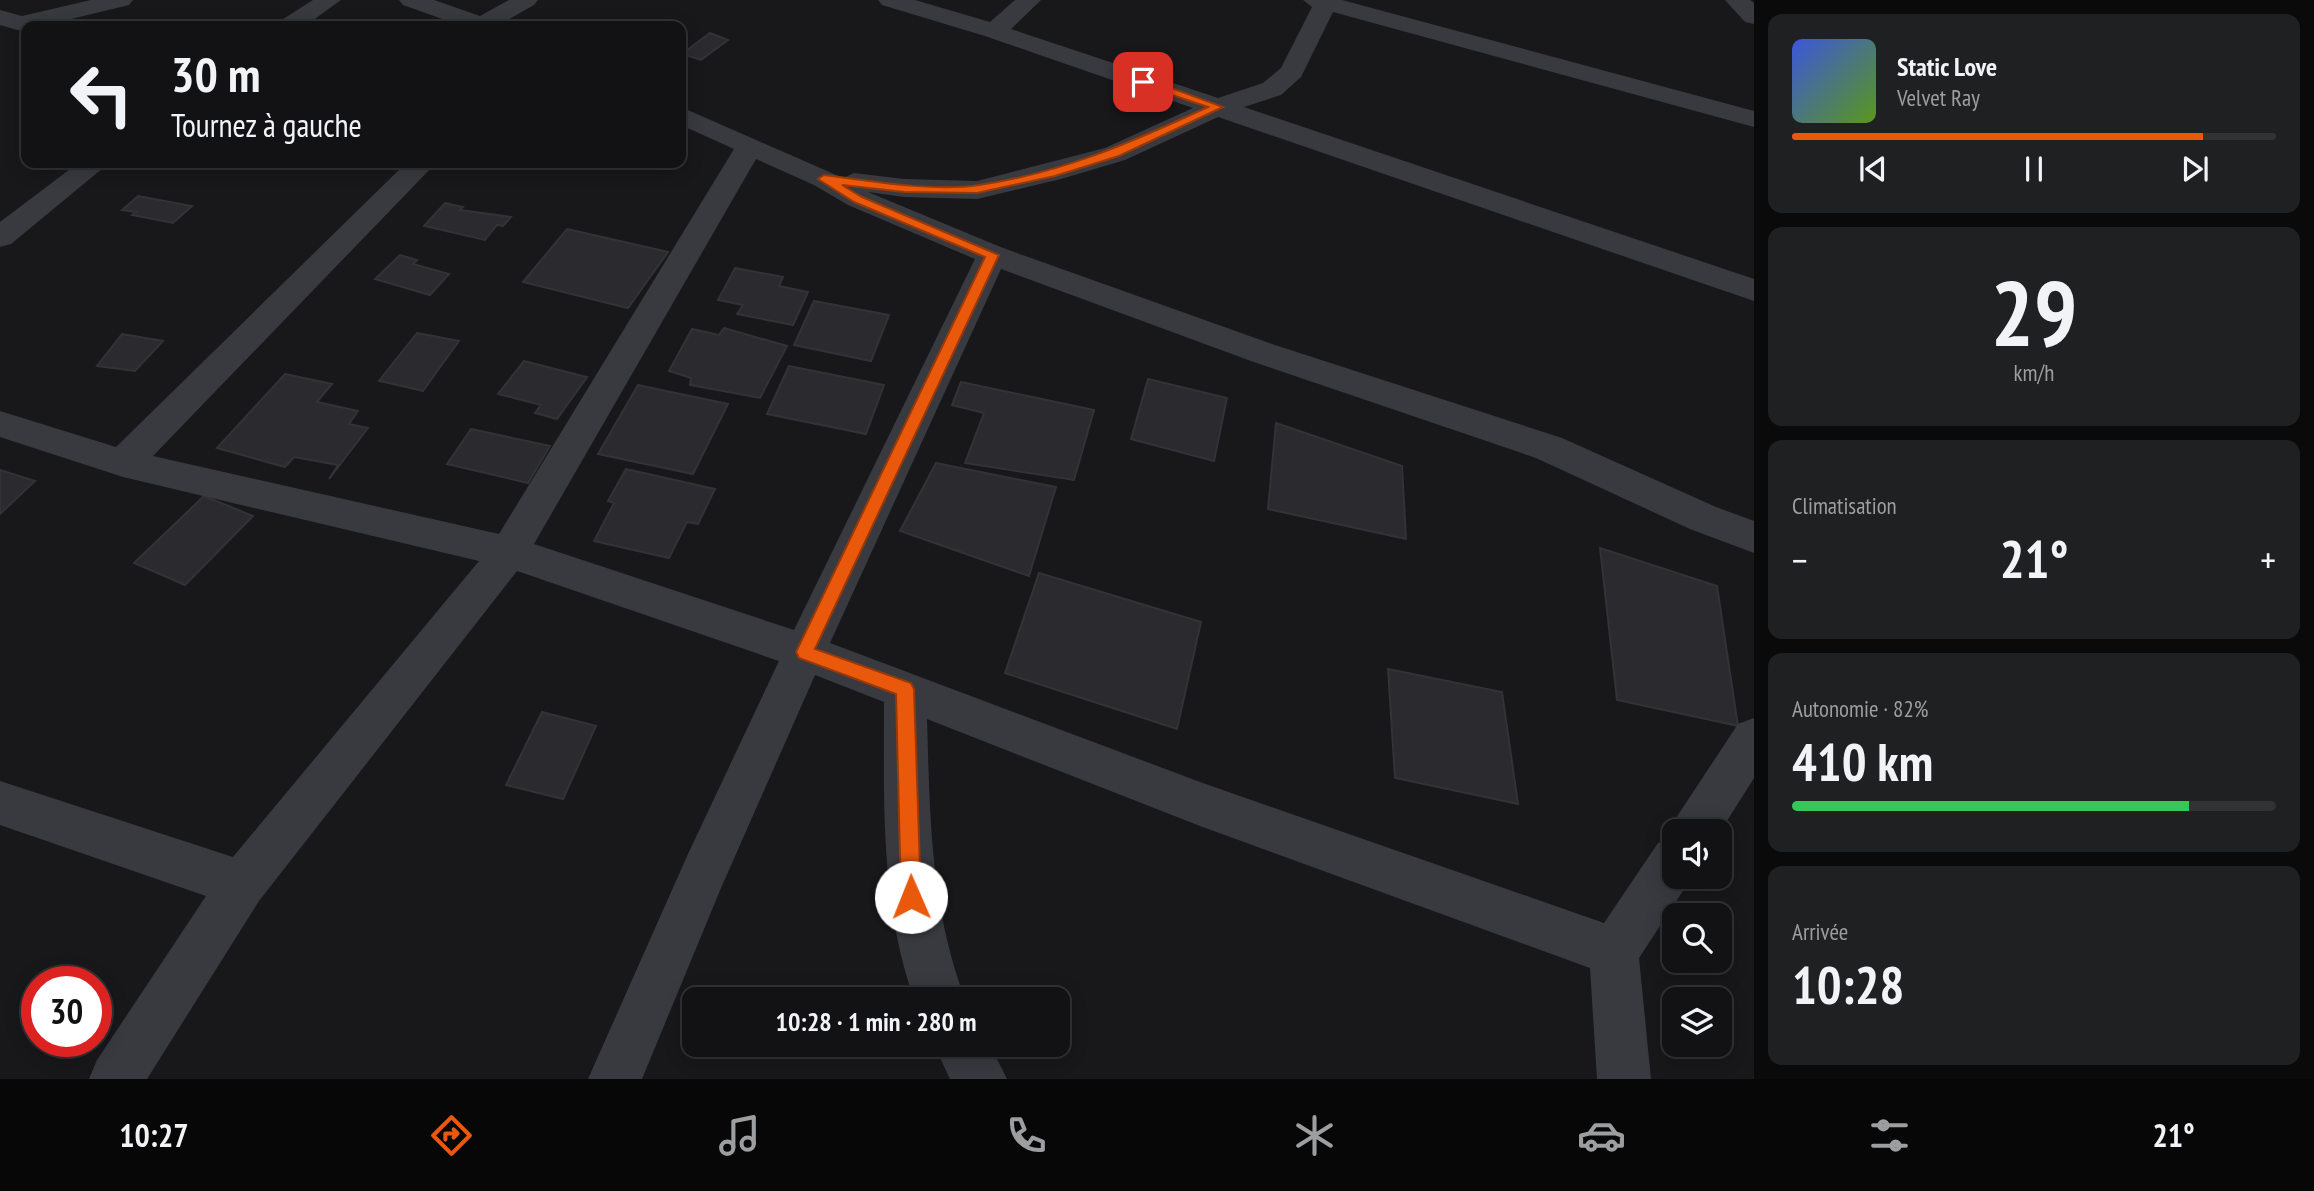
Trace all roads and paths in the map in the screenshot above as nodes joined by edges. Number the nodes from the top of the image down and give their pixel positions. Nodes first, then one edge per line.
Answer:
1 (121, 0) edge
2 (329, 0) edge
3 (411, 0) edge
4 (526, 0) edge
5 (890, 0) edge
6 (1029, 0) edge
7 (1737, 0) edge
8 (1320, 1) edge
9 (1754, 17) edge
10 (10, 20) edge
11 (297, 21) edge
12 (469, 21) edge
13 (491, 21) edge
14 (994, 31) junction
15 (0, 38) edge
16 (1217, 107) junction
17 (686, 117) edge
18 (1754, 119) edge
19 (750, 146) junction
20 (89, 168) edge
21 (417, 168) edge
22 (824, 179) junction
23 (1, 236) edge
24 (992, 255) junction
25 (1754, 290) edge
26 (0, 424) edge
27 (123, 463) junction
28 (1754, 537) edge
29 (509, 552) junction
30 (805, 652) junction
31 (905, 689) junction
32 (1754, 739) edge
33 (0, 803) edge
34 (1701, 819) edge
35 (1662, 880) edge
36 (242, 884) junction
37 (1615, 952) junction
38 (934, 987) edge
39 (967, 1057) edge
40 (116, 1079) edge
41 (615, 1079) edge
42 (980, 1079) edge
43 (1624, 1079) edge

1 - 10 street
2 - 11 street
3 - 12 street
4 - 13 street
5 - 14 street
6 - 14 street
7 - 9 street
8 - 16 street
8 - 18 street
10 - 15 street
14 - 16 street
16 - 22 street
16 - 25 street
17 - 19 street
19 - 22 street
19 - 29 street
20 - 23 street
21 - 27 street
22 - 24 street
24 - 28 street
24 - 30 street
26 - 27 street
27 - 29 street
29 - 30 street
29 - 36 street
30 - 31 street
30 - 41 street
31 - 37 street
31 - 38 street
32 - 34 street
33 - 36 street
35 - 37 street
36 - 40 street
37 - 43 street
39 - 42 street

